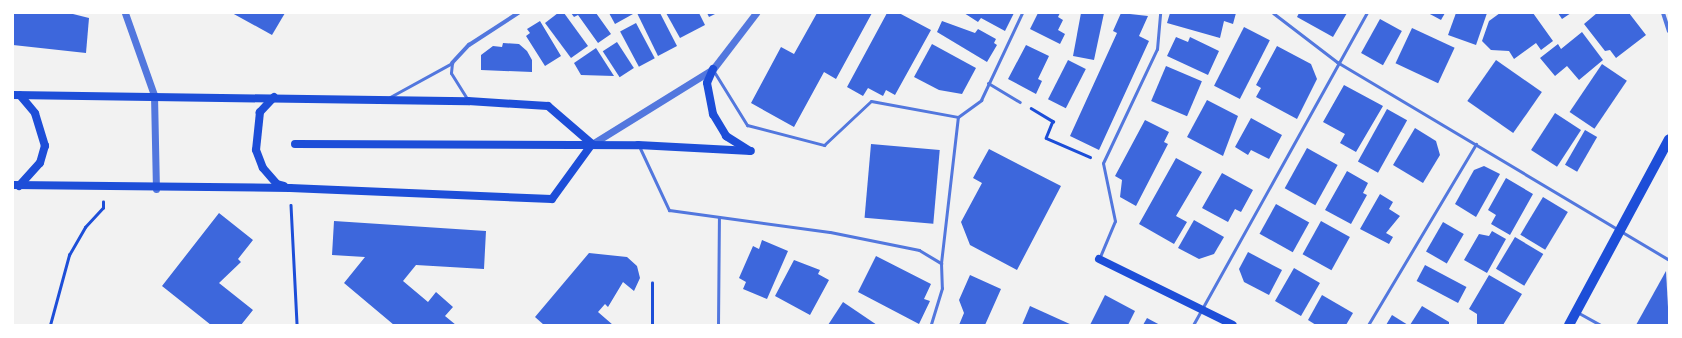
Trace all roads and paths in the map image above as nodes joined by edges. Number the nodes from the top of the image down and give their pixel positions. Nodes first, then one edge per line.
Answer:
1 (125, 13) edge
2 (518, 13) edge
3 (756, 13) edge
4 (1022, 13) edge
5 (1160, 13) edge
6 (1273, 13) edge
7 (1367, 13) edge
8 (1663, 13) edge
9 (1669, 31) edge
10 (1337, 62) junction
11 (452, 63) junction
12 (713, 69) junction
13 (988, 83) junction
14 (17, 95) edge
15 (154, 95) junction
16 (274, 97) junction
17 (387, 99) junction
18 (468, 101) junction
19 (1020, 102) joint
20 (958, 117) junction
21 (1669, 138) edge
22 (295, 144) dead end
23 (592, 144) junction
24 (1476, 144) junction
25 (638, 145) junction
26 (1103, 163) junction
27 (16, 185) edge
28 (103, 188) junction
29 (290, 188) junction
30 (156, 189) junction
31 (719, 217) junction
32 (1620, 230) junction
33 (1099, 259) joint
34 (1669, 260) edge
35 (941, 263) junction
36 (652, 283) dead end
37 (1202, 309) junction
38 (1576, 312) junction
39 (50, 325) edge
40 (296, 325) edge
41 (652, 325) edge
42 (718, 325) edge
43 (931, 325) edge
44 (1193, 325) edge
45 (1233, 325) edge
46 (1368, 325) edge
47 (1568, 325) edge
48 (1600, 325) edge

1 - 15 street
2 - 11 street
3 - 12 street
4 - 13 lane
5 - 26 lane
6 - 10 lane
7 - 10 lane
8 - 9 street
10 - 24 lane
10 - 37 lane
11 - 17 lane
11 - 18 lane
12 - 20 lane
12 - 23 street
12 - 25 main road
13 - 19 lane
13 - 20 lane
14 - 15 main road
14 - 27 main road
15 - 16 main road
15 - 30 street
16 - 17 main road
16 - 29 main road
17 - 18 main road
18 - 23 main road
19 - 26 path
20 - 35 lane
21 - 32 main road
22 - 23 main road
23 - 25 main road
23 - 29 main road
24 - 32 lane
24 - 46 lane
25 - 31 lane
26 - 33 lane
27 - 28 main road
28 - 30 main road
28 - 39 path
29 - 30 main road
29 - 40 path
31 - 35 lane
31 - 42 lane
32 - 34 lane
32 - 38 main road
33 - 37 main road
35 - 43 lane
36 - 41 path
37 - 44 lane
37 - 45 main road
38 - 47 main road
38 - 48 lane

